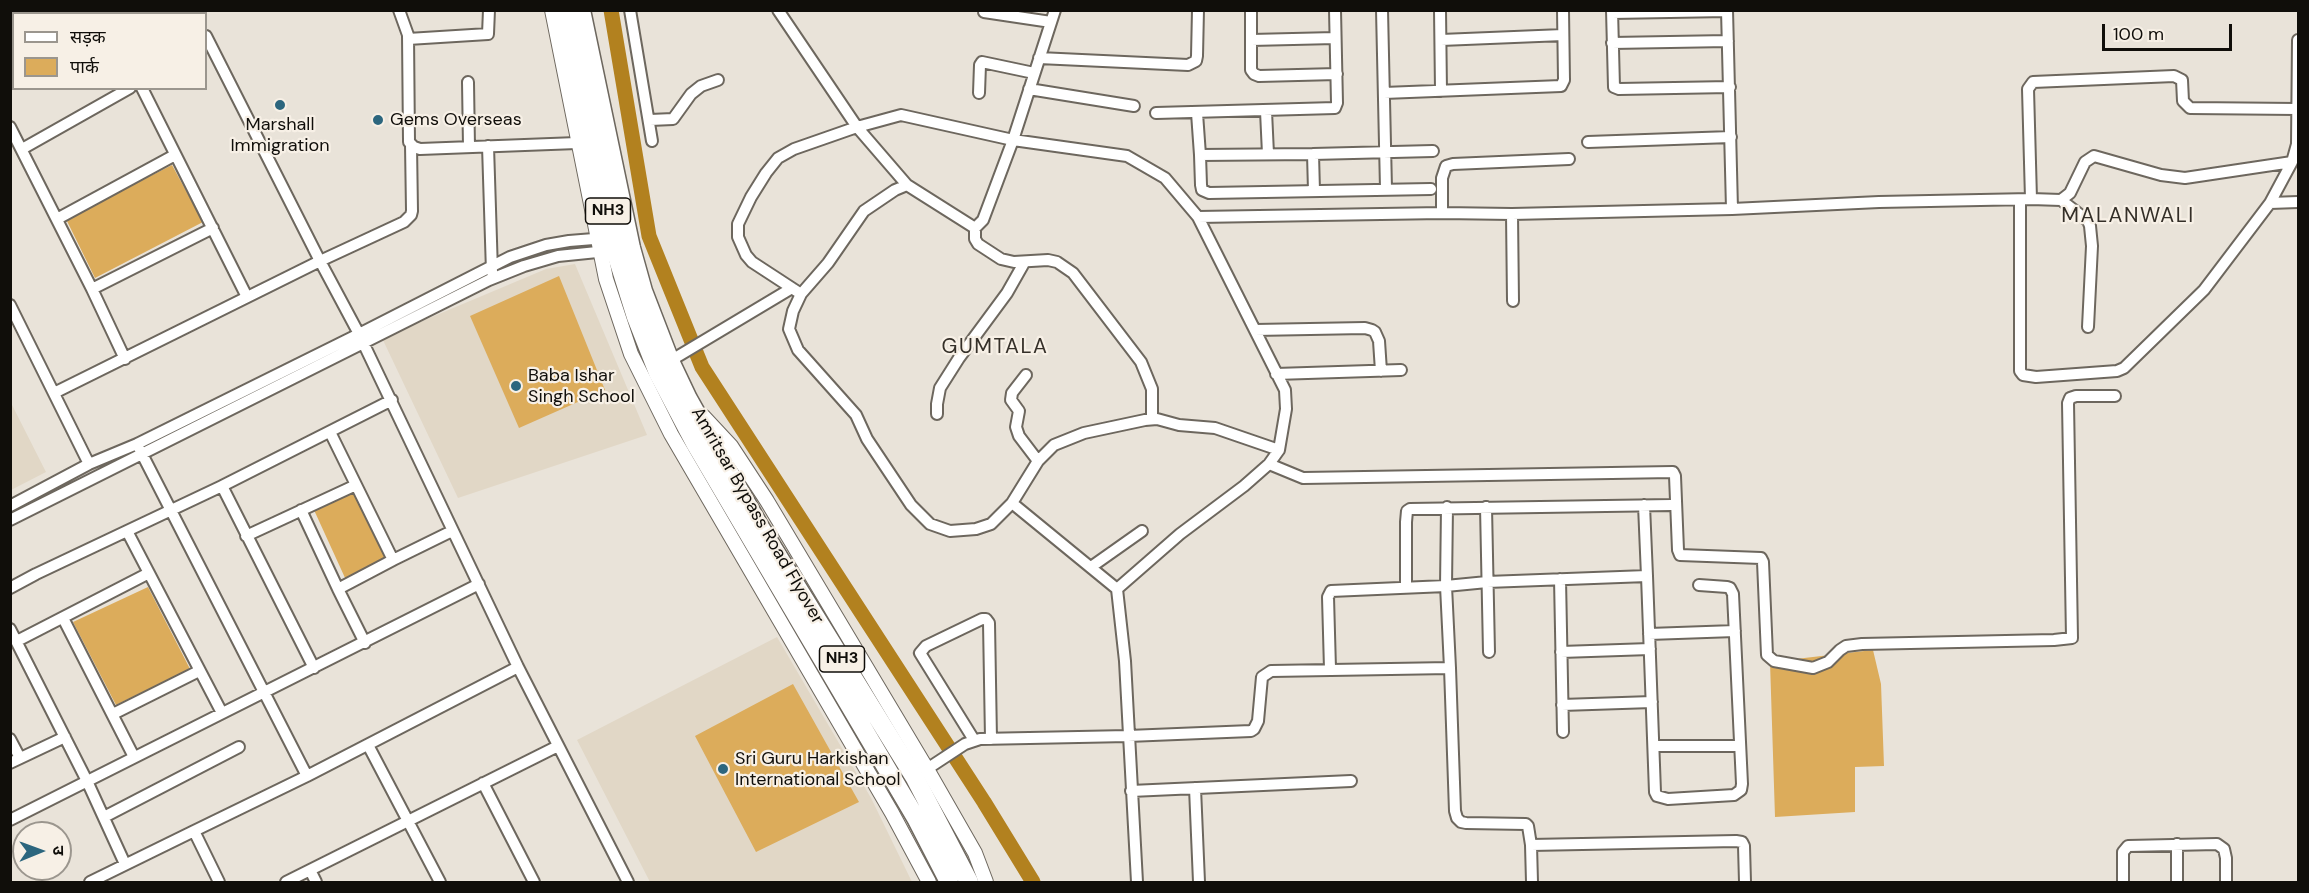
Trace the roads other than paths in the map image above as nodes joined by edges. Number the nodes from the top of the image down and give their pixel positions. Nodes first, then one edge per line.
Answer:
1 (399, 10) edge
2 (489, 10) edge
3 (552, 10) edge
4 (566, 10) edge
5 (581, 10) edge
6 (630, 10) edge
7 (778, 10) edge
8 (1055, 10) edge
9 (1198, 10) edge
10 (1251, 10) edge
11 (1335, 10) edge
12 (1382, 10) edge
13 (1440, 10) edge
14 (1563, 10) edge
15 (1727, 11) edge
16 (984, 12) dead end
17 (1612, 12) edge
18 (1051, 22) junction
19 (1563, 35) junction
20 (1335, 38) junction
21 (408, 39) junction
22 (1251, 39) junction
23 (1441, 40) junction
24 (2298, 40) edge
25 (1728, 41) junction
26 (207, 42) edge
27 (1612, 43) junction
28 (1039, 58) junction
29 (1034, 73) junction
30 (1337, 74) junction
31 (718, 80) dead end
32 (468, 82) dead end
33 (1730, 87) junction
34 (1029, 89) junction
35 (126, 90) edge
36 (143, 90) edge
37 (1441, 91) junction
38 (980, 93) dead end
39 (1384, 93) junction
40 (1134, 106) dead end
41 (2297, 109) edge
42 (1266, 111) junction
43 (1156, 113) dead end
44 (1197, 113) junction
45 (650, 120) junction
46 (10, 127) edge
47 (857, 127) junction
48 (1731, 137) junction
49 (1013, 140) junction
50 (652, 141) dead end
51 (577, 142) junction
52 (1588, 142) dead end
53 (411, 145) junction
54 (489, 146) junction
55 (469, 147) junction
56 (22, 149) junction
57 (1385, 151) junction
58 (1433, 151) dead end
59 (1268, 154) junction
60 (1313, 154) junction
61 (175, 155) junction
62 (1200, 155) junction
63 (1569, 159) dead end
64 (2292, 162) junction
65 (907, 185) junction
66 (1386, 189) junction
67 (1431, 189) dead end
68 (1314, 191) junction
69 (2025, 199) junction
70 (2061, 200) junction
71 (2298, 202) edge
72 (2270, 203) junction
73 (1732, 209) junction
74 (1442, 213) junction
75 (1512, 214) junction
76 (1198, 217) junction
77 (57, 219) junction
78 (213, 228) junction
79 (975, 228) junction
80 (614, 244) junction
81 (320, 261) junction
82 (1024, 263) junction
83 (491, 266) junction
84 (493, 278) junction
85 (92, 289) junction
86 (796, 291) junction
87 (247, 297) junction
88 (1513, 300) dead end
89 (10, 305) edge
90 (2088, 327) dead end
91 (1255, 330) junction
92 (361, 339) junction
93 (677, 357) junction
94 (125, 359) junction
95 (1381, 370) junction
96 (1401, 370) dead end
97 (1276, 374) junction
98 (1026, 375) dead end
99 (54, 393) junction
100 (2115, 396) dead end
101 (392, 400) junction
102 (681, 402) junction
103 (937, 414) dead end
104 (1152, 419) junction
105 (330, 432) junction
106 (703, 441) junction
107 (140, 449) junction
108 (1279, 450) junction
109 (1038, 461) junction
110 (89, 464) junction
111 (1269, 464) junction
112 (356, 484) junction
113 (222, 486) junction
114 (1012, 503) junction
115 (1644, 505) junction
116 (1671, 505) dead end
117 (10, 506) edge
118 (1447, 507) junction
119 (1486, 507) junction
120 (170, 510) junction
121 (301, 510) junction
122 (10, 520) edge
123 (127, 531) junction
124 (452, 531) junction
125 (1142, 531) dead end
126 (246, 536) junction
127 (393, 560) junction
128 (1091, 567) junction
129 (148, 573) junction
130 (1647, 576) junction
131 (1560, 579) junction
132 (1487, 582) junction
133 (479, 584) junction
134 (1699, 585) dead end
135 (1406, 586) junction
136 (1446, 586) junction
137 (10, 588) edge
138 (338, 589) junction
139 (1116, 589) junction
140 (63, 618) junction
141 (10, 629) edge
142 (1735, 631) junction
143 (1649, 634) junction
144 (17, 641) junction
145 (365, 643) junction
146 (1650, 649) junction
147 (1489, 652) dead end
148 (1561, 652) junction
149 (518, 667) junction
150 (314, 668) junction
151 (1450, 668) junction
152 (1330, 669) junction
153 (199, 671) junction
154 (264, 694) junction
155 (1652, 702) junction
156 (1562, 705) junction
157 (222, 713) junction
158 (113, 714) junction
159 (1563, 732) dead end
160 (1128, 736) junction
161 (65, 737) junction
162 (10, 739) edge
163 (991, 739) junction
164 (969, 742) junction
165 (368, 745) junction
166 (558, 746) junction
167 (1654, 746) junction
168 (1738, 746) junction
169 (239, 747) dead end
170 (134, 757) junction
171 (15, 760) edge
172 (927, 769) junction
173 (307, 776) junction
174 (1351, 781) dead end
175 (87, 782) junction
176 (483, 783) junction
177 (1195, 788) junction
178 (1131, 791) junction
179 (104, 817) junction
180 (10, 820) edge
181 (409, 820) junction
182 (194, 831) junction
183 (2178, 844) junction
184 (1531, 845) junction
185 (125, 864) junction
186 (310, 870) junction
187 (90, 882) edge
188 (219, 882) edge
189 (286, 882) edge
190 (316, 882) edge
191 (440, 882) edge
192 (534, 882) edge
193 (628, 882) edge
194 (929, 882) edge
195 (949, 882) edge
196 (969, 882) edge
197 (986, 882) edge
198 (1137, 882) edge
199 (1199, 882) edge
200 (1532, 882) edge
201 (1745, 882) edge
202 (2123, 882) edge
203 (2177, 882) edge
204 (2226, 882) edge

1 - 21 street
2 - 21 street
3 - 51 street
4 - 80 highway, NH3
5 - 80 highway, NH3
6 - 45 street
7 - 47 street
8 - 18 street
9 - 28 street
10 - 22 street
11 - 20 street
12 - 39 street
13 - 23 street
14 - 19 street
15 - 17 street
15 - 25 street
16 - 18 street
17 - 27 street
18 - 28 street
19 - 23 street
19 - 37 street
20 - 22 street
20 - 30 street
21 - 53 street
22 - 30 street
23 - 37 street
24 - 41 street
25 - 27 street
25 - 33 street
26 - 81 street
27 - 33 street
28 - 29 street
29 - 34 street
29 - 38 street
30 - 42 street
31 - 45 street
32 - 55 street
33 - 48 street
34 - 40 street
34 - 49 street
35 - 56 street
36 - 61 street
37 - 39 street
39 - 57 street
41 - 64 street
41 - 69 street
42 - 44 street
42 - 59 street
43 - 44 street
44 - 62 street
45 - 50 street
46 - 56 street
47 - 49 street
47 - 65 street
47 - 86 street
48 - 52 street
48 - 73 street
49 - 76 street
49 - 79 street
51 - 54 street
51 - 80 street
53 - 55 street
53 - 81 street
54 - 55 street
54 - 83 street
56 - 77 street
57 - 58 street
57 - 60 street
57 - 66 street
59 - 60 street
59 - 62 street
60 - 68 street
61 - 77 street
61 - 78 street
62 - 68 street
63 - 74 street
64 - 70 street
64 - 72 street
65 - 79 street
65 - 86 street
66 - 67 street
66 - 68 street
69 - 70 street
69 - 72 street
69 - 73 street
70 - 90 street
71 - 72 street
73 - 75 street
74 - 75 street
74 - 76 street
75 - 88 street
76 - 91 street
77 - 85 street
78 - 85 street
78 - 87 street
79 - 82 street
80 - 83 street
80 - 84 street
80 - 93 highway, NH3
80 - 102 highway, NH3
80 - 194 street
81 - 87 street
81 - 92 street
82 - 103 street
82 - 104 street
83 - 84 street
83 - 92 street
84 - 92 street
85 - 94 street
86 - 93 street
86 - 114 street
87 - 94 street
89 - 99 street
91 - 95 street
91 - 97 street
92 - 101 street
92 - 107 street
93 - 102 highway, NH3
94 - 99 street
95 - 96 street
95 - 97 street
97 - 108 street
98 - 109 street
99 - 110 street
100 - 111 street
101 - 105 street
101 - 124 street
102 - 106 highway, Amritsar Bypass Road Flyover / NH3
102 - 172 street
104 - 108 street
104 - 109 street
105 - 112 street
105 - 113 street
106 - 195 highway, Amritsar Bypass Road Flyover / NH3
106 - 196 highway, Amritsar Bypass Road Flyover / NH3
107 - 110 street
107 - 120 street
107 - 122 street
108 - 111 street
109 - 114 street
110 - 117 street
111 - 139 street
112 - 121 street
112 - 127 street
113 - 120 street
113 - 126 street
114 - 128 street
115 - 116 street
115 - 119 street
115 - 130 street
118 - 119 street
118 - 135 street
118 - 136 street
119 - 132 street
120 - 123 street
120 - 154 street
121 - 126 street
121 - 138 street
123 - 129 street
123 - 137 street
124 - 127 street
124 - 133 street
125 - 128 street
126 - 150 street
127 - 138 street
128 - 139 street
129 - 140 street
129 - 153 street
130 - 131 street
130 - 143 street
131 - 132 street
131 - 148 street
132 - 136 street
132 - 147 street
133 - 145 street
133 - 149 street
134 - 142 street
135 - 136 street
135 - 152 street
136 - 151 street
138 - 145 street
139 - 160 street
140 - 144 street
140 - 158 street
141 - 144 street
142 - 143 street
142 - 168 street
143 - 146 street
144 - 161 street
145 - 150 street
146 - 148 street
146 - 155 street
148 - 156 street
149 - 165 street
149 - 166 street
150 - 154 street
151 - 152 street
151 - 184 street
152 - 160 street
153 - 157 street
153 - 158 street
154 - 157 street
154 - 173 street
155 - 156 street
155 - 167 street
156 - 159 street
157 - 170 street
158 - 170 street
160 - 163 street
160 - 178 street
161 - 171 street
161 - 175 street
162 - 171 street
163 - 164 street
163 - 164 street
164 - 172 street
165 - 173 street
165 - 181 street
166 - 176 street
166 - 193 street
167 - 168 street
167 - 168 street
169 - 179 street
170 - 175 street
172 - 197 street
173 - 182 street
174 - 177 street
175 - 179 street
175 - 180 street
176 - 181 street
176 - 192 street
177 - 178 street
177 - 199 street
178 - 198 street
179 - 185 street
181 - 186 street
181 - 191 street
182 - 185 street
182 - 188 street
183 - 202 street
183 - 203 street
183 - 204 street
184 - 200 street
184 - 201 street
185 - 187 street
186 - 189 street
186 - 190 street

